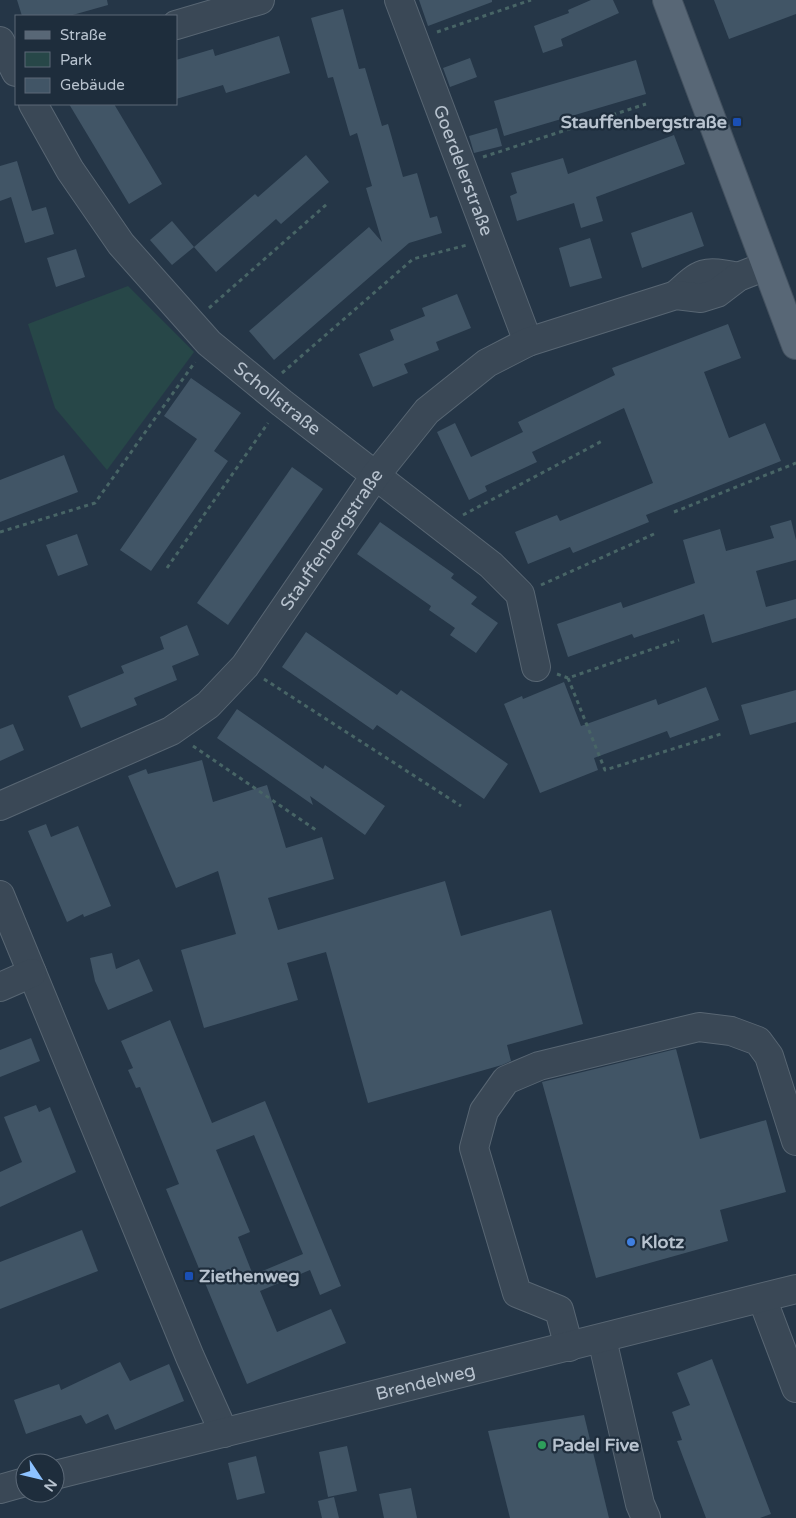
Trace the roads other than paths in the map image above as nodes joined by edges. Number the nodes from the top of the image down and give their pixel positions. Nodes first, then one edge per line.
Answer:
1 (260, 0) edge
2 (399, 0) edge
3 (667, 0) edge
4 (178, 23) edge
5 (0, 40) edge
6 (15, 70) edge
7 (34, 105) edge
8 (766, 266) junction
9 (528, 342) junction
10 (796, 344) edge
11 (368, 486) junction
12 (536, 667) road end
13 (0, 806) edge
14 (0, 895) edge
15 (32, 973) junction
16 (0, 987) edge
17 (796, 1141) edge
18 (796, 1289) edge
19 (762, 1298) junction
20 (602, 1339) junction
21 (569, 1347) junction
22 (796, 1388) edge
23 (224, 1433) junction
24 (65, 1473) edge
25 (15, 1485) edge
26 (0, 1489) edge
27 (646, 1518) edge

1 - 4 street
2 - 9 street, Goerdelerstraße
3 - 8 main road
5 - 6 street
7 - 11 street, Schollstraße
8 - 9 street, Stauffenbergstraße
8 - 10 main road
9 - 11 street, Stauffenbergstraße
11 - 12 street, Schollstraße
11 - 13 street, Stauffenbergstraße
14 - 15 street
15 - 16 street
15 - 23 street
17 - 21 street
18 - 19 street, Brendelweg
19 - 20 street, Brendelweg
19 - 22 street
20 - 21 street, Brendelweg
20 - 27 street
21 - 23 street, Brendelweg
23 - 24 street, Brendelweg
25 - 26 street

